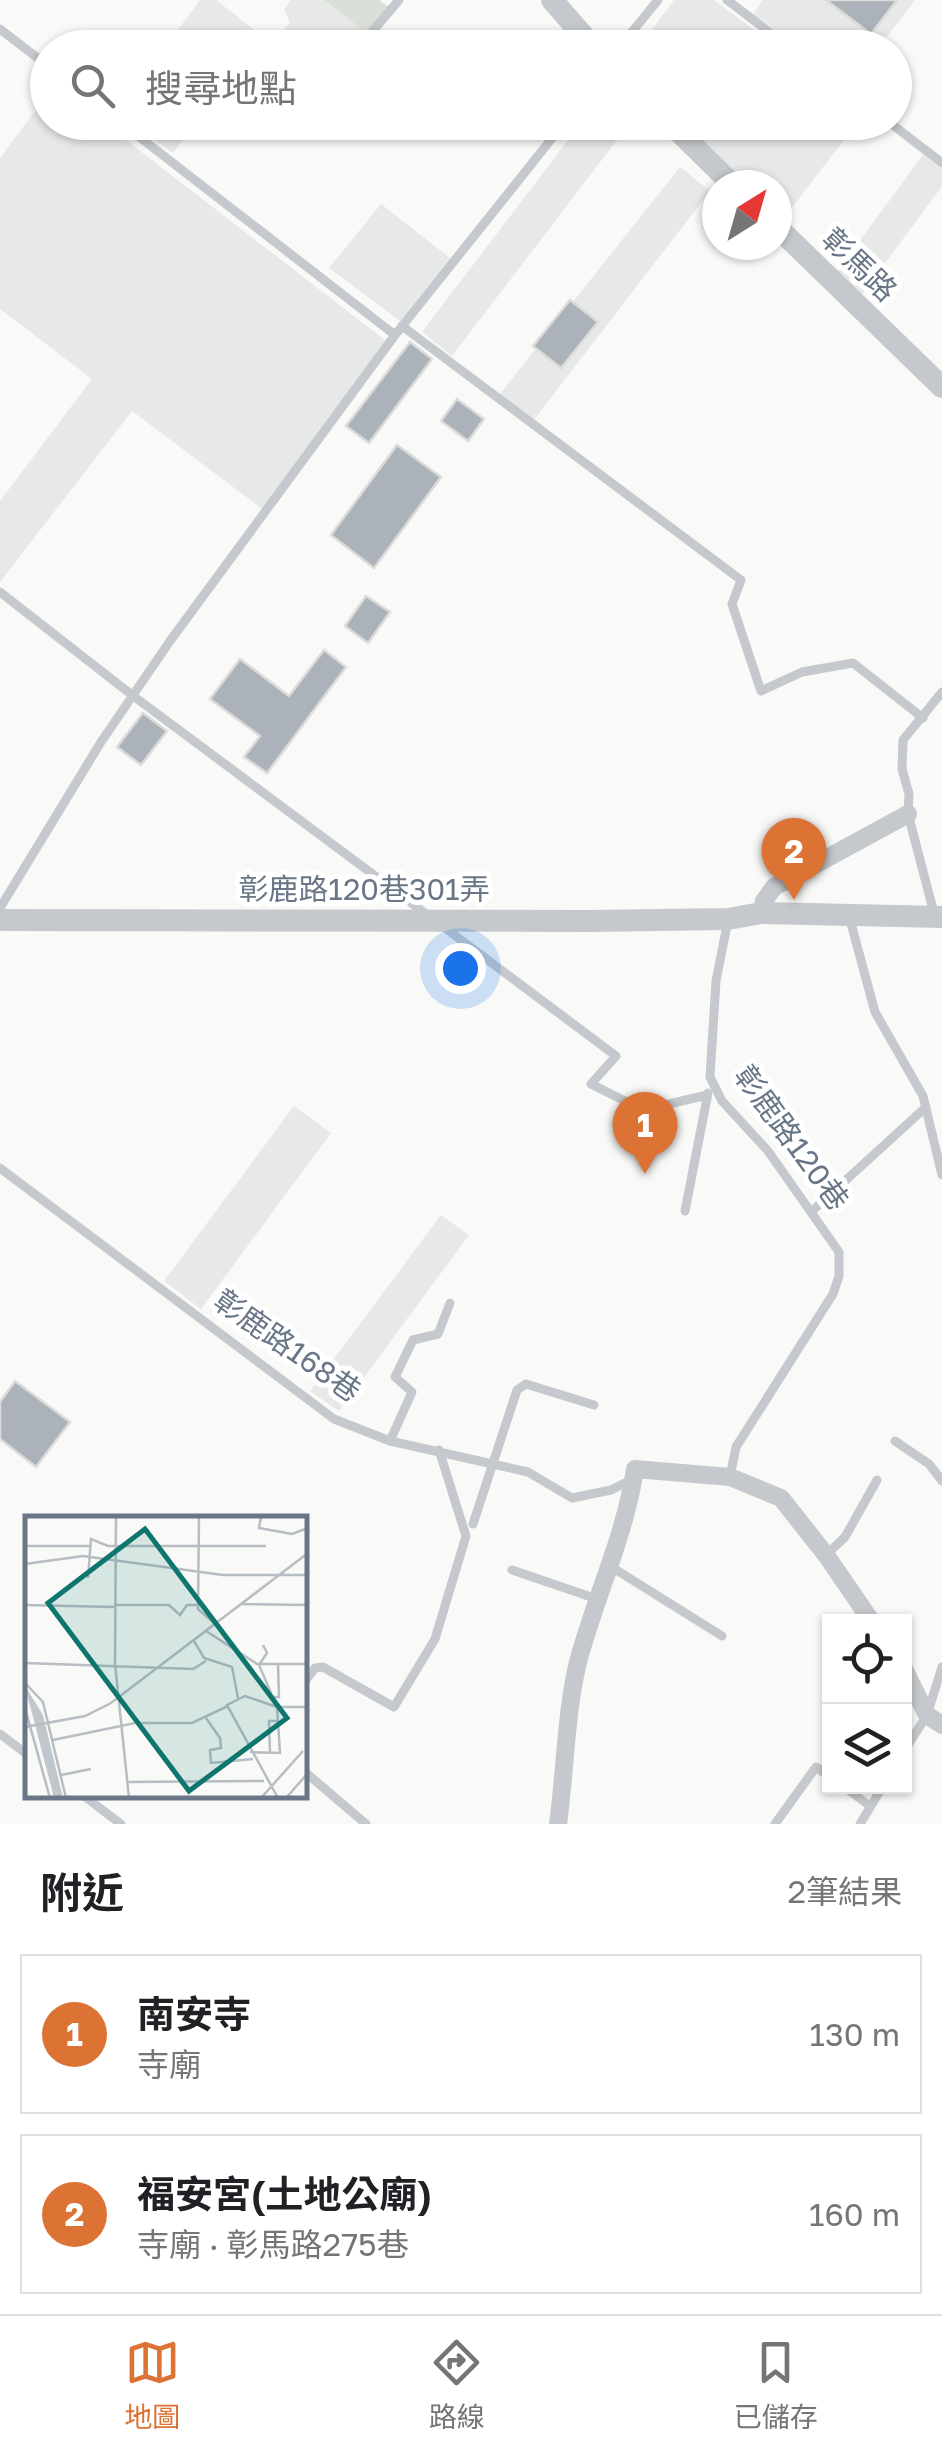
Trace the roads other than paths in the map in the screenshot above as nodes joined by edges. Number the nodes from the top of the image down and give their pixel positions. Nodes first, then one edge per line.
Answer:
1 (400, 0) edge
2 (552, 0) edge
3 (658, 0) edge
4 (727, 0) edge
5 (0, 29) edge
6 (374, 30) edge
7 (578, 30) edge
8 (634, 30) edge
9 (766, 30) edge
10 (30, 52) edge
11 (143, 140) edge
12 (550, 140) edge
13 (687, 140) edge
14 (912, 140) edge
15 (942, 163) edge
16 (718, 170) edge
17 (792, 242) edge
18 (402, 326) junction
19 (394, 335) junction
20 (942, 387) edge
21 (0, 592) edge
22 (942, 692) edge
23 (132, 695) junction
24 (923, 718) junction
25 (908, 814) junction
26 (0, 908) edge
27 (761, 913) junction
28 (849, 914) junction
29 (939, 917) edge
30 (728, 919) junction
31 (0, 920) edge
32 (434, 920) junction
33 (712, 1080) junction
34 (707, 1095) junction
35 (926, 1108) junction
36 (0, 1168) edge
37 (942, 1175) edge
38 (685, 1210) dead end
39 (811, 1212) junction
40 (450, 1303) dead end
41 (594, 1406) dead end
42 (390, 1441) junction
43 (896, 1441) dead end
44 (439, 1450) junction
45 (493, 1462) junction
46 (634, 1474) junction
47 (730, 1477) junction
48 (876, 1480) dead end
49 (942, 1481) edge
50 (473, 1524) dead end
51 (826, 1555) junction
52 (610, 1566) junction
53 (512, 1570) dead end
54 (596, 1599) junction
55 (867, 1614) edge
56 (722, 1636) dead end
57 (942, 1667) edge
58 (308, 1678) edge
59 (912, 1683) edge
60 (934, 1720) edge
61 (0, 1734) edge
62 (912, 1743) edge
63 (25, 1753) edge
64 (822, 1771) edge
65 (308, 1775) edge
66 (854, 1794) edge
67 (878, 1794) edge
68 (88, 1799) edge
69 (870, 1806) junction
70 (120, 1824) edge
71 (366, 1824) edge
72 (558, 1824) edge
73 (775, 1824) edge
74 (860, 1824) edge

1 - 6 lane
2 - 7 street
3 - 8 lane
4 - 9 lane
5 - 10 lane
11 - 19 lane
12 - 18 lane
13 - 16 street
14 - 15 lane
17 - 20 street, 彰馬路
18 - 19 lane
18 - 24 lane
19 - 23 lane
21 - 23 lane
22 - 24 lane
23 - 26 lane
23 - 32 lane
24 - 25 lane
25 - 27 street
25 - 29 lane
27 - 28 street, 彰鹿路120巷301弄
27 - 30 street, 彰鹿路120巷301弄
28 - 29 street, 彰鹿路120巷301弄
28 - 35 lane
30 - 32 street, 彰鹿路120巷301弄
30 - 33 lane, 彰鹿路120巷
31 - 32 street, 彰鹿路120巷301弄
32 - 34 lane
33 - 34 lane
33 - 39 lane, 彰鹿路120巷
34 - 38 lane
35 - 37 lane
35 - 39 lane
36 - 42 lane, 彰鹿路168巷
39 - 47 lane, 彰鹿路120巷
40 - 42 lane
41 - 45 lane
42 - 44 lane, 彰鹿路168巷
43 - 49 lane
44 - 45 lane, 彰鹿路168巷
44 - 58 lane
45 - 46 lane, 彰鹿路168巷
45 - 50 lane
46 - 47 street
46 - 52 street
47 - 51 street
48 - 51 lane
51 - 55 street
52 - 54 street
52 - 56 lane
53 - 54 lane
54 - 72 street
57 - 60 lane
59 - 60 street
60 - 62 lane
61 - 63 lane
64 - 73 lane
65 - 71 lane
66 - 69 lane
67 - 69 lane
68 - 70 lane
69 - 74 lane

